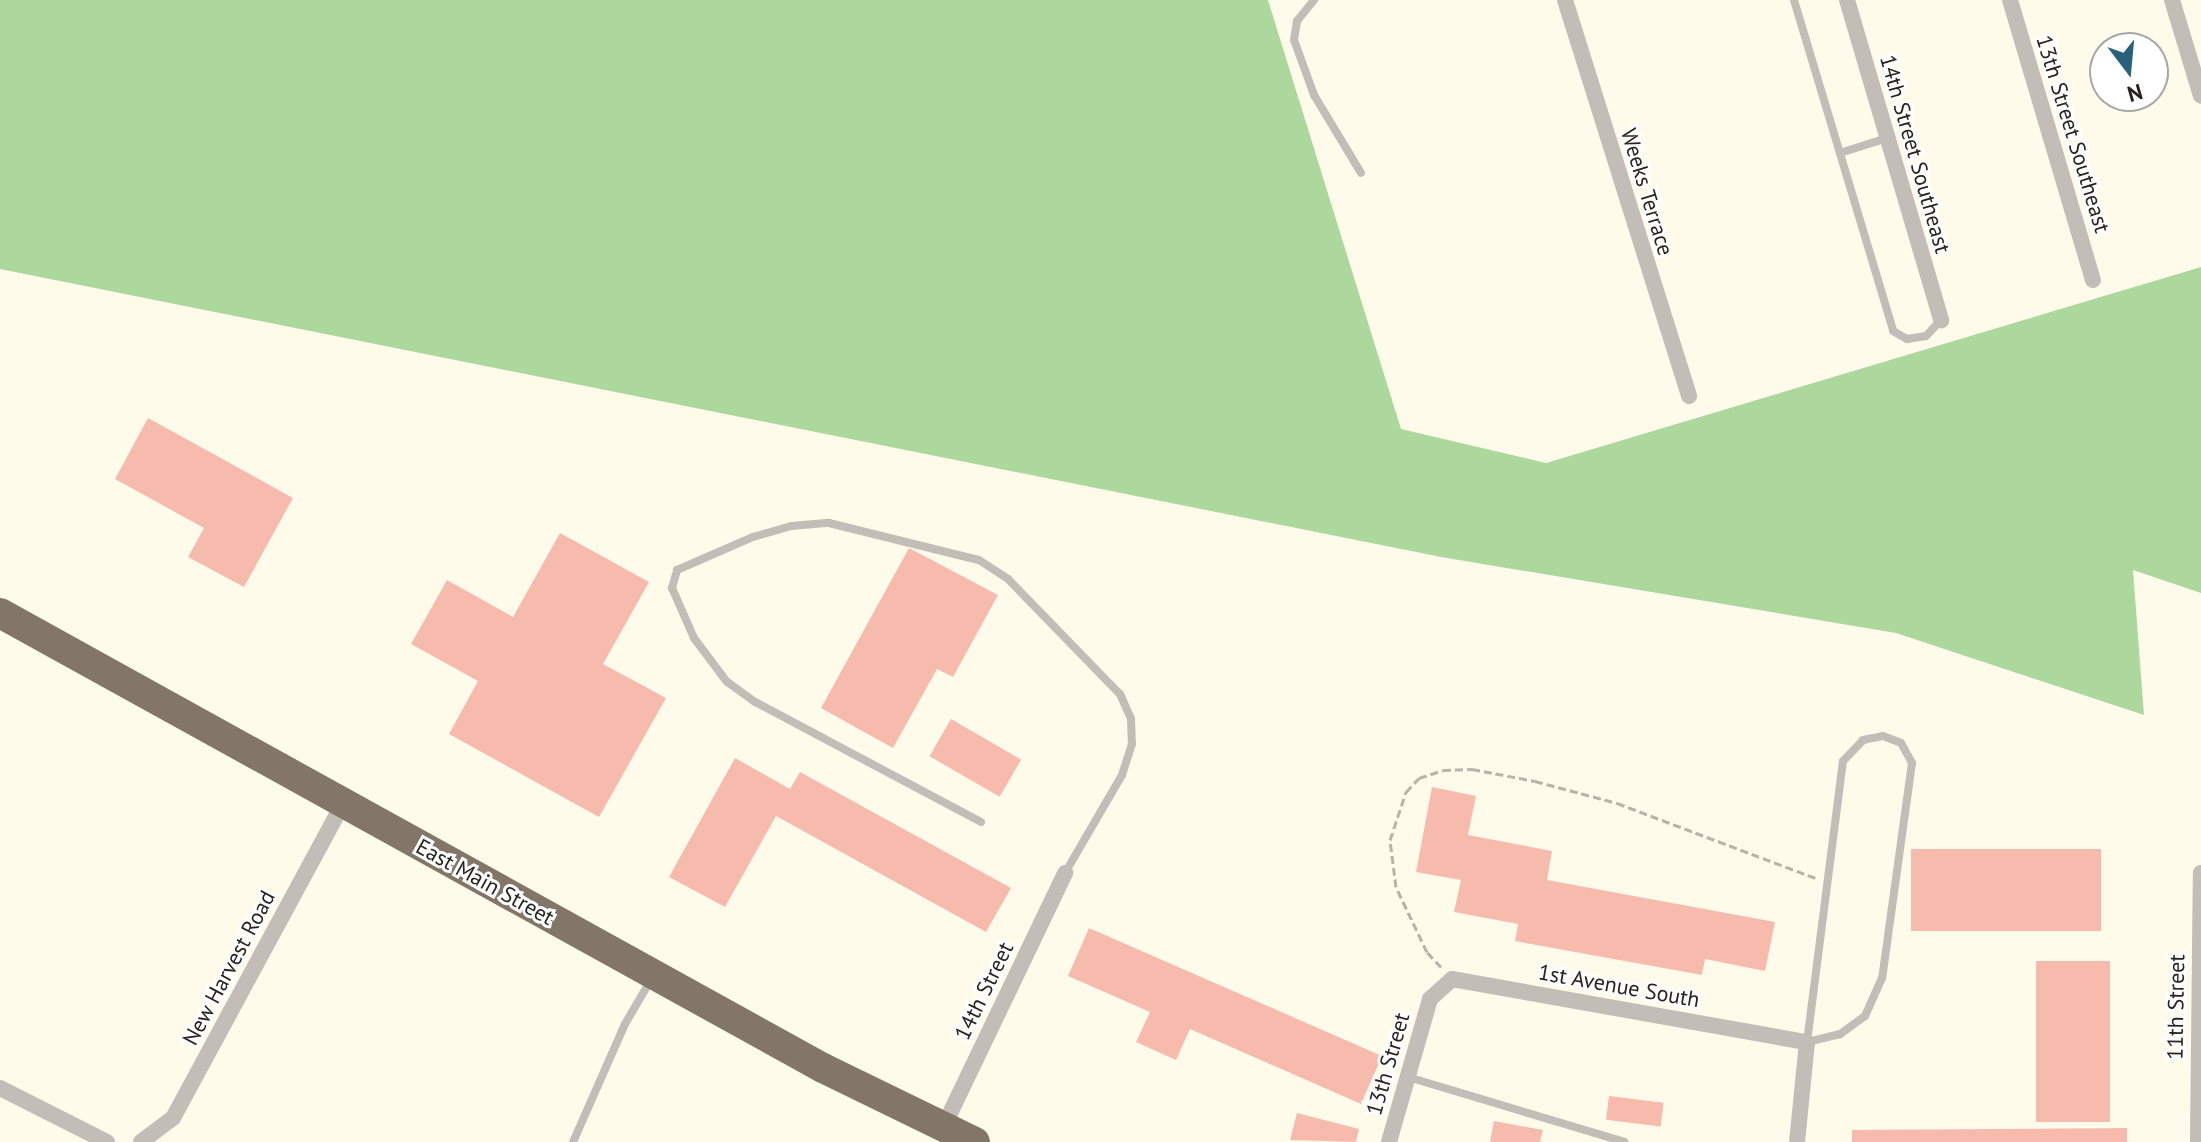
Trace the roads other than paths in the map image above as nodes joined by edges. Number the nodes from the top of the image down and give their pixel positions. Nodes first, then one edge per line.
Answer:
1 (1314, 0) edge
2 (1565, 0) edge
3 (1794, 0) edge
4 (1847, 0) edge
5 (2010, 0) edge
6 (2172, 0) edge
7 (2200, 88) edge
8 (1888, 138) junction
9 (1840, 153) junction
10 (1361, 173) dead end
11 (2093, 280) dead end
12 (1941, 320) joint
13 (1689, 396) dead end
14 (0, 613) edge
15 (343, 803) junction
16 (981, 822) dead end
17 (1065, 873) joint
18 (2201, 873) edge
19 (655, 974) junction
20 (1430, 999) joint
21 (1807, 1042) junction
22 (2199, 1059) edge
23 (1408, 1077) junction
24 (0, 1088) edge
25 (943, 1128) junction
26 (147, 1141) edge
27 (107, 1142) edge
28 (573, 1142) edge
29 (975, 1142) edge
30 (1389, 1142) edge
31 (1624, 1142) edge
32 (1797, 1142) edge
33 (2198, 1142) edge

1 - 10 lane
2 - 13 street, Weeks Terrace
3 - 9 lane
4 - 8 street, 14th Street Southeast
5 - 11 street, 13th Street Southeast
6 - 7 street
8 - 9 lane
8 - 12 street, 14th Street Southeast
9 - 12 lane
14 - 15 highway, East Main Street
15 - 19 highway, East Main Street
15 - 26 street, New Harvest Road
16 - 17 lane
17 - 25 street, 14th Street
18 - 22 street, 11th Street
19 - 25 highway, East Main Street
19 - 28 lane
20 - 21 street, 1st Avenue South
20 - 23 street, 13th Street
21 - 21 lane
21 - 32 street
22 - 33 street, 11th Street
23 - 30 street, 13th Street
23 - 31 lane
24 - 27 street
25 - 29 highway, East Main Street

